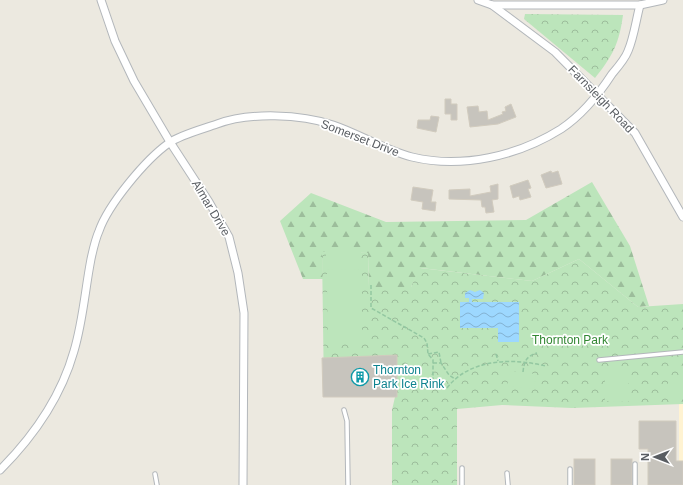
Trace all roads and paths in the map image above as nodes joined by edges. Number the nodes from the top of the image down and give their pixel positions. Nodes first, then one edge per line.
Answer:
1 (101, 0) edge
2 (478, 0) edge
3 (663, 0) edge
4 (492, 5) junction
5 (640, 5) junction
6 (598, 95) junction
7 (170, 142) junction
8 (683, 217) edge
9 (371, 285) dead end
10 (683, 352) edge
11 (537, 353) dead end
12 (428, 354) junction
13 (496, 354) dead end
14 (599, 360) dead end
15 (498, 361) junction
16 (524, 362) junction
17 (433, 363) junction
18 (442, 363) junction
19 (546, 366) dead end
20 (523, 372) dead end
21 (455, 379) junction
22 (433, 386) dead end
23 (447, 388) dead end
24 (344, 410) dead end
25 (635, 464) dead end
26 (462, 468) dead end
27 (570, 469) dead end
28 (0, 470) edge
29 (507, 473) dead end
30 (156, 474) dead end
31 (157, 485) edge
32 (243, 485) edge
33 (348, 485) edge
34 (462, 485) edge
35 (508, 485) edge
36 (570, 485) edge
37 (635, 485) edge

1 - 7 street, Almar Drive
2 - 4 street
3 - 5 street
4 - 5 street
4 - 6 street, Farnsleigh Road
5 - 6 street, Somerset Drive
6 - 7 street, Somerset Drive
6 - 8 street, Farnsleigh Road
7 - 28 street, Somerset Drive
7 - 32 street, Almar Drive
9 - 12 path
10 - 14 lane
11 - 16 path
12 - 17 path
12 - 18 path
13 - 15 path
15 - 16 path
15 - 21 path
16 - 19 path
16 - 20 path
17 - 18 path
17 - 22 path
18 - 21 path
21 - 23 path
24 - 33 lane
25 - 37 lane
26 - 34 lane
27 - 36 lane
29 - 35 lane
30 - 31 lane

